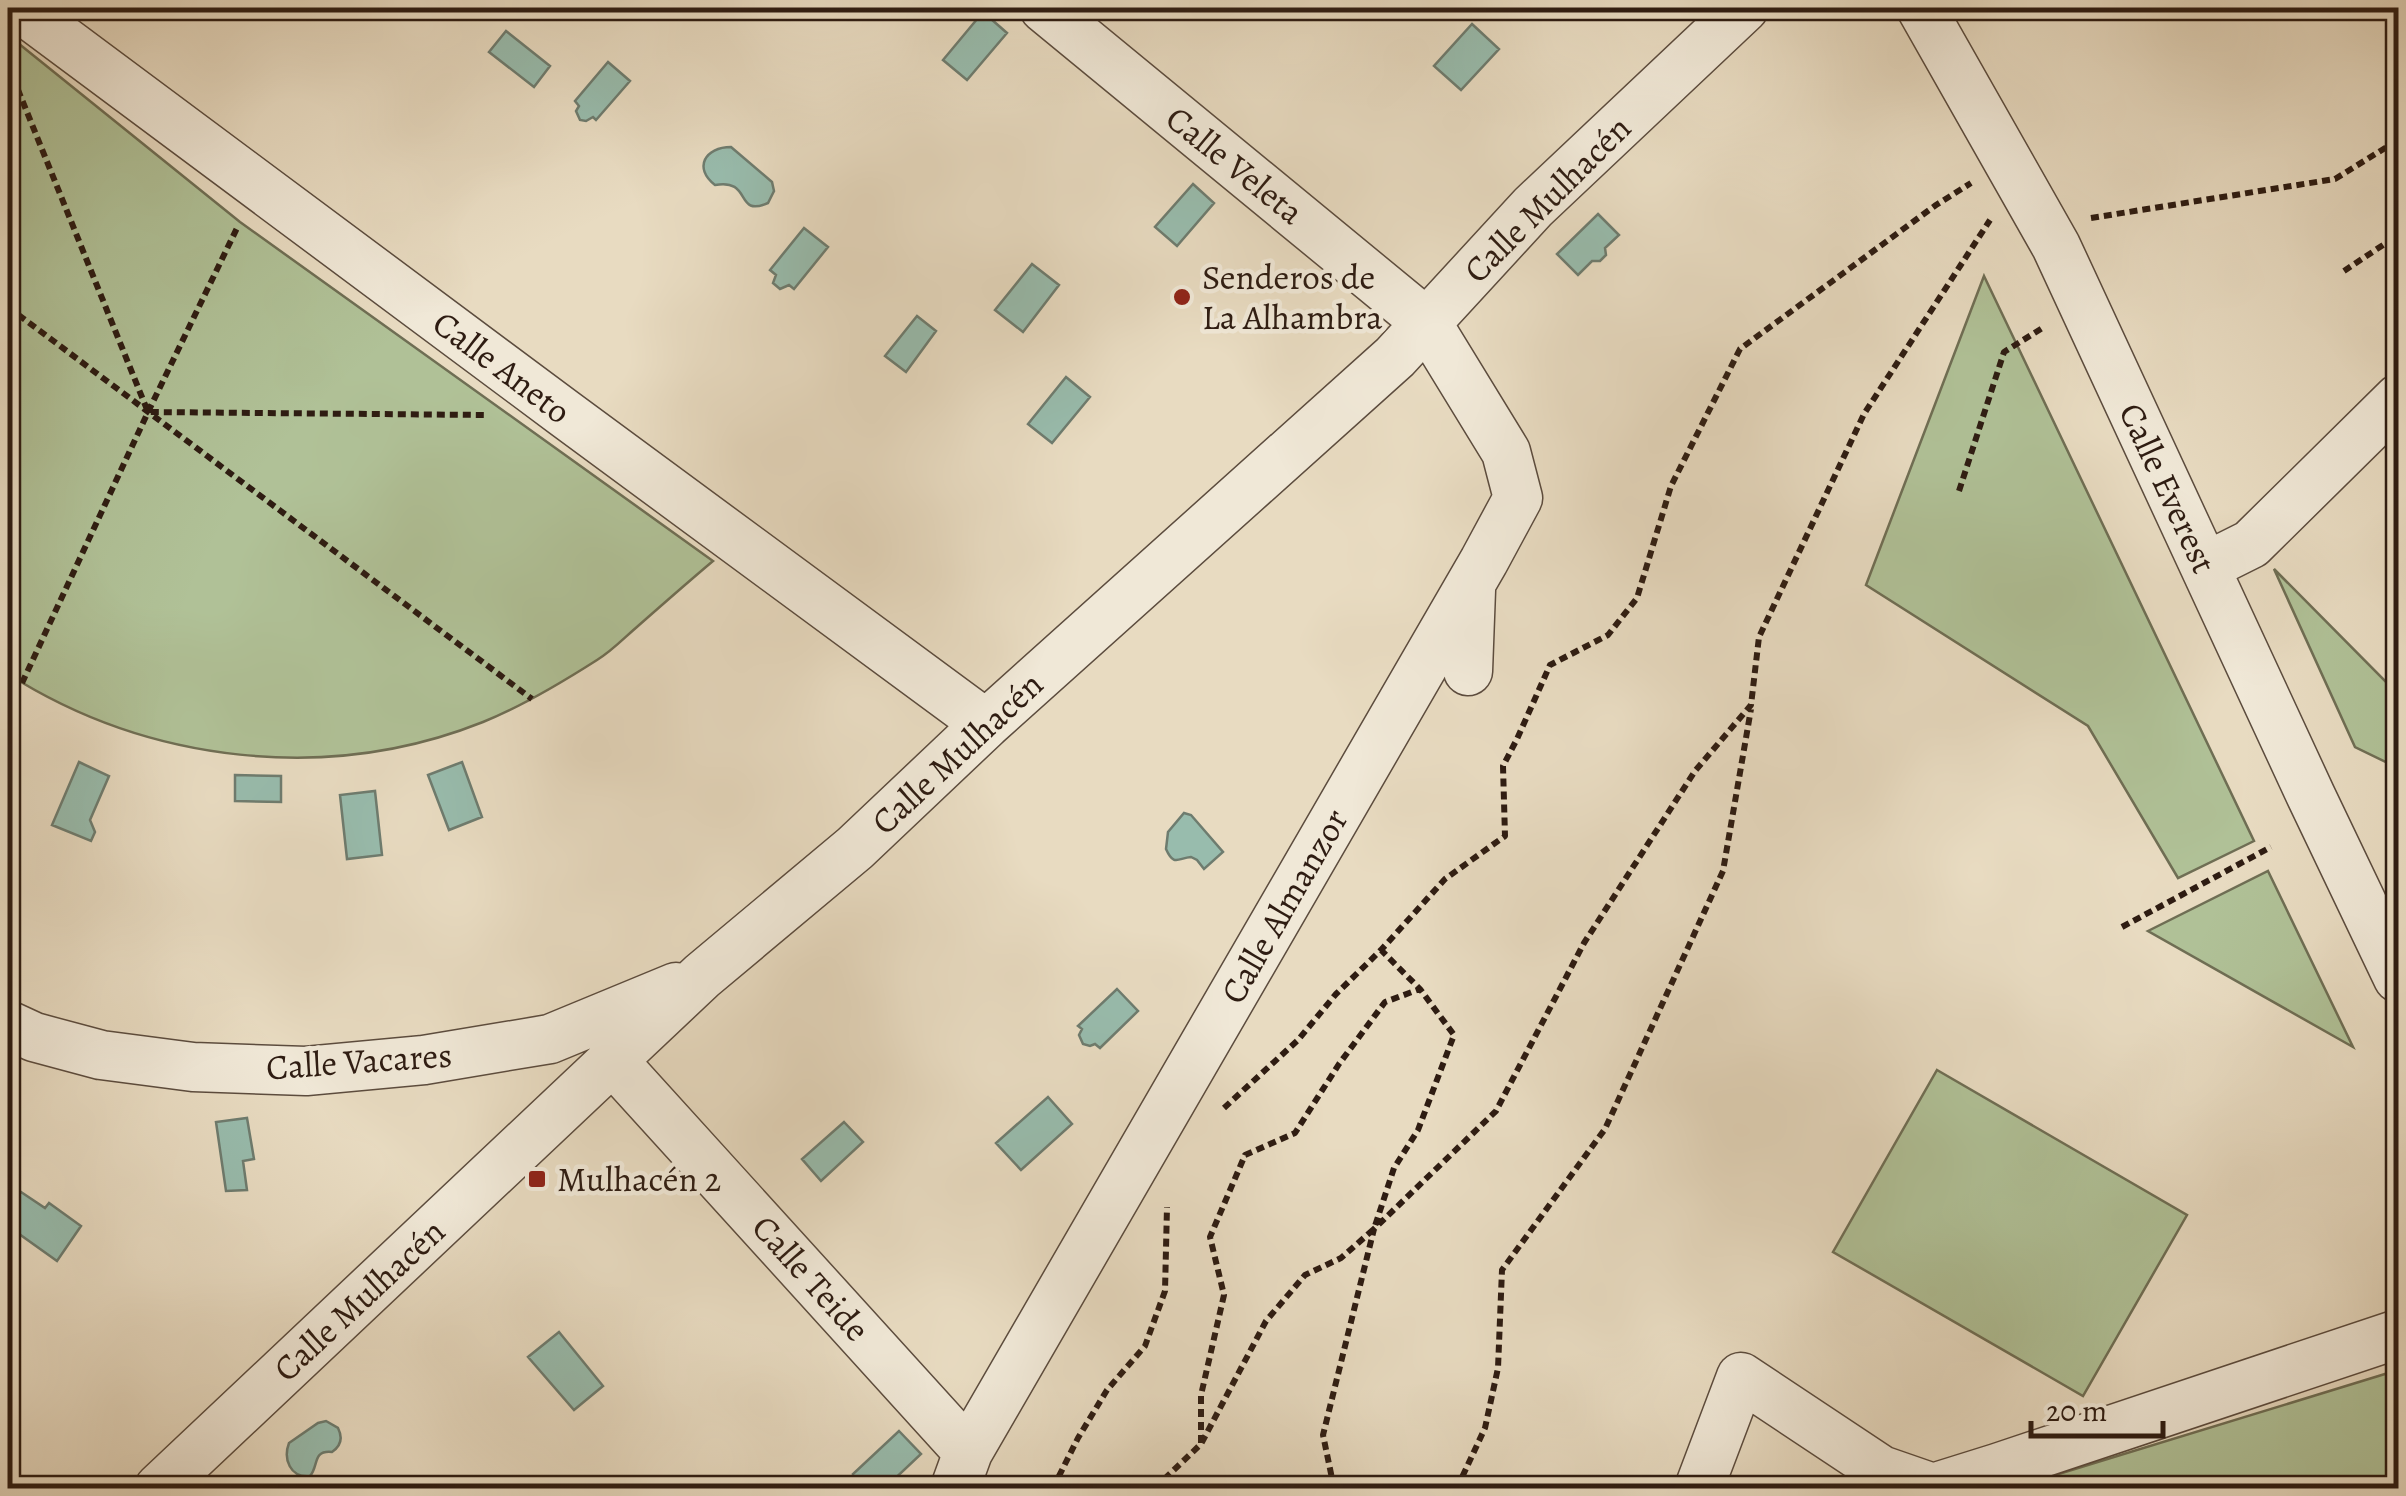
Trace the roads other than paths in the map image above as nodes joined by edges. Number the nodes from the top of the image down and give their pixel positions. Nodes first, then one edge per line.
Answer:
1 (20, 8) edge
2 (1044, 8) edge
3 (1744, 8) edge
4 (1920, 8) edge
5 (1427, 323) junction
6 (2398, 399) edge
7 (2205, 567) junction
8 (1471, 582) junction
9 (1468, 672) dead end
10 (986, 724) junction
11 (702, 976) junction
12 (2398, 978) edge
13 (8, 1026) edge
14 (613, 1060) junction
15 (2398, 1334) edge
16 (961, 1470) edge
17 (183, 1481) edge
18 (1699, 1488) edge
19 (1933, 1488) edge

1 - 10 street, Calle Aneto
2 - 5 street, Calle Veleta
3 - 5 street, Calle Mulhacén
4 - 7 street, Calle Everest
5 - 8 street, Calle Almanzor
5 - 10 street, Calle Mulhacén
6 - 7 street
7 - 12 street, Calle Everest
8 - 9 street
8 - 16 street, Calle Almanzor
10 - 11 street, Calle Mulhacén
11 - 13 street, Calle Vacares
11 - 14 street, Calle Mulhacén
14 - 16 street, Calle Teide
14 - 17 street, Calle Mulhacén
15 - 19 street
18 - 19 street

